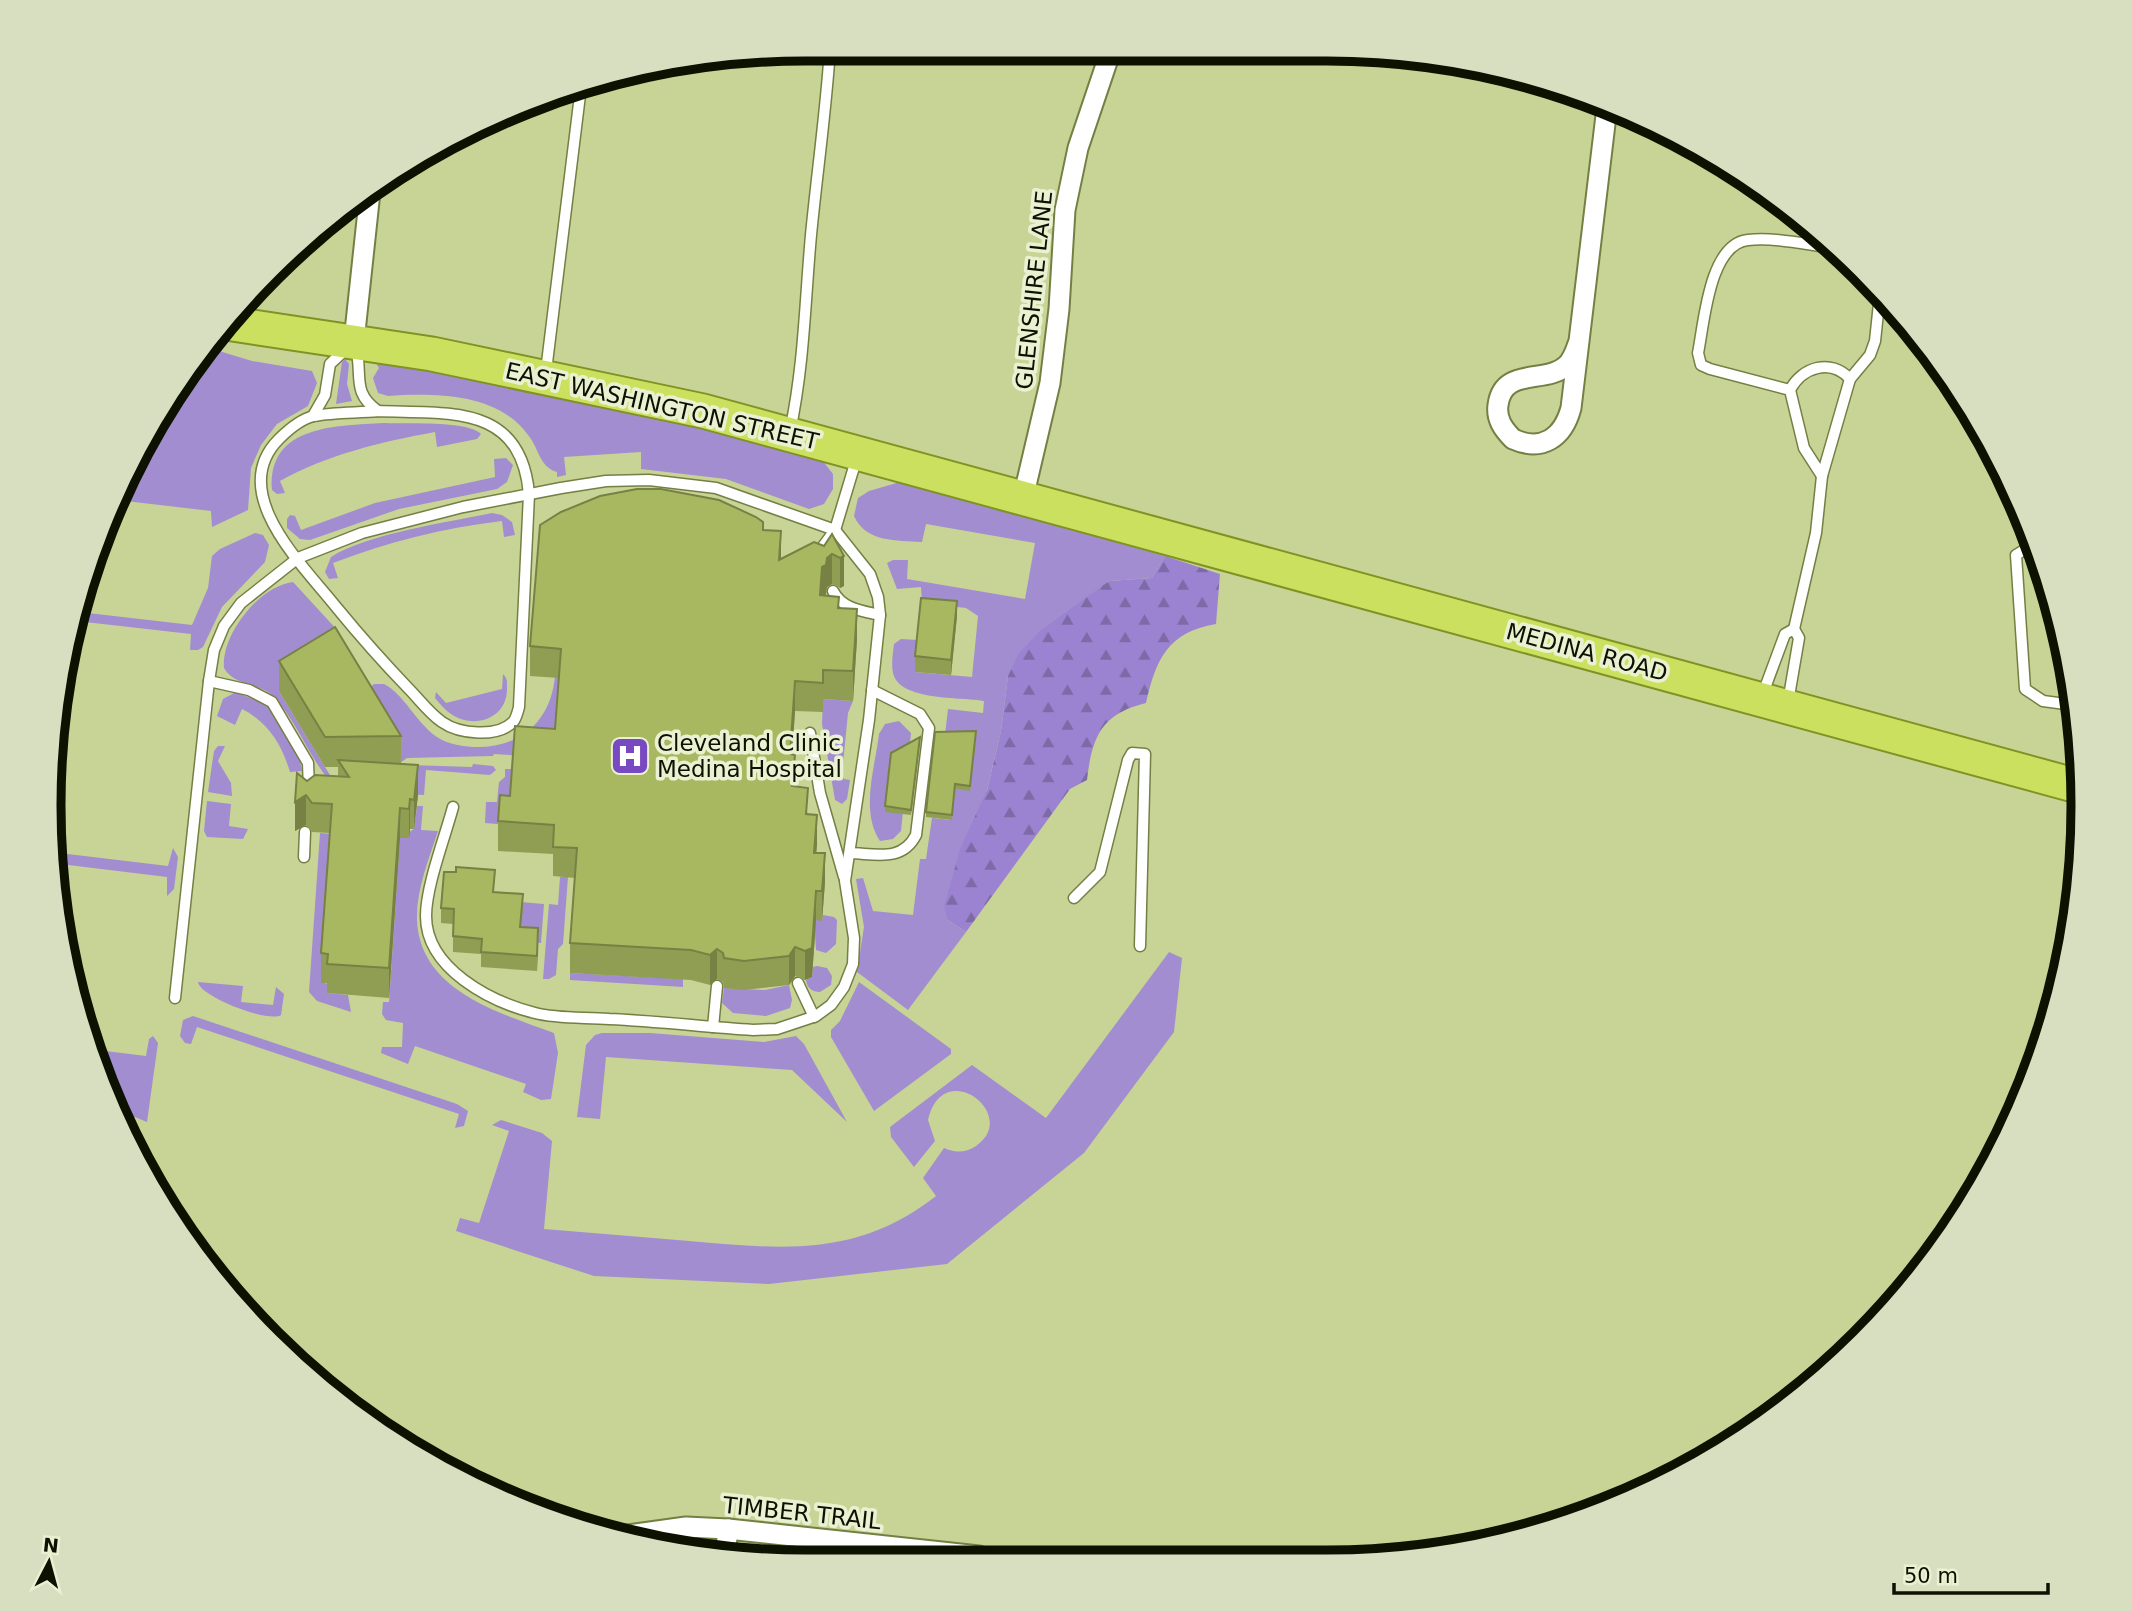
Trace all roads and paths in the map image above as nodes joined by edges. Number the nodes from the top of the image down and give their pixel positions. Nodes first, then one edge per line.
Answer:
1 (829, 61) edge
2 (1107, 61) edge
3 (580, 97) edge
4 (1606, 116) edge
5 (369, 203) edge
6 (1817, 246) edge
7 (1879, 307) edge
8 (238, 325) edge
9 (354, 341) junction
10 (1579, 341) junction
11 (545, 375) junction
12 (1850, 379) junction
13 (1790, 390) junction
14 (378, 411) junction
15 (313, 416) junction
16 (789, 435) junction
17 (858, 453) junction
18 (1822, 476) junction
19 (649, 480) junction
20 (529, 494) junction
21 (661, 494) edge
22 (741, 495) junction
23 (1023, 498) junction
24 (733, 506) edge
25 (1092, 517) joint
26 (835, 530) junction
27 (2025, 550) edge
28 (298, 558) junction
29 (821, 569) edge
30 (833, 591) dead end
31 (880, 615) junction
32 (1794, 629) junction
33 (209, 681) junction
34 (872, 690) junction
35 (1774, 703) junction
36 (2063, 704) edge
37 (810, 733) dead end
38 (2070, 784) edge
39 (308, 803) edge
40 (453, 807) dead end
41 (305, 832) dead end
42 (850, 853) junction
43 (304, 857) dead end
44 (845, 881) junction
45 (1074, 898) dead end
46 (1140, 946) dead end
47 (798, 983) dead end
48 (716, 986) dead end
49 (175, 998) dead end
50 (814, 1017) junction
51 (713, 1027) junction
52 (728, 1529) junction
53 (648, 1532) edge
54 (726, 1545) edge
55 (923, 1550) edge

1 - 16 lane
2 - 23 street, GLENSHIRE LANE
3 - 11 lane
4 - 10 street
5 - 9 street
6 - 13 lane
7 - 12 lane
8 - 9 highway, EAST WASHINGTON STREET
9 - 11 highway, EAST WASHINGTON STREET
9 - 14 lane
9 - 15 lane
10 - 10 street
11 - 16 highway, EAST WASHINGTON STREET
12 - 13 lane
12 - 18 lane
13 - 18 lane
14 - 15 lane
14 - 20 lane
15 - 28 lane
16 - 17 highway, EAST WASHINGTON STREET
17 - 23 highway, EAST WASHINGTON STREET
17 - 26 lane
18 - 32 lane
19 - 20 lane
19 - 21 lane
19 - 22 lane
20 - 28 lane
20 - 28 lane
22 - 24 lane
22 - 26 lane
23 - 25 highway, EAST WASHINGTON STREET
25 - 35 highway, MEDINA ROAD
26 - 29 lane
26 - 31 lane
27 - 36 lane
28 - 33 lane
30 - 31 lane
31 - 34 lane
32 - 35 lane
32 - 35 lane
33 - 39 lane
33 - 49 lane
34 - 42 lane
34 - 42 lane
35 - 38 highway, MEDINA ROAD
37 - 44 lane
40 - 51 lane
41 - 43 lane
42 - 44 lane
44 - 50 lane
45 - 46 lane
47 - 50 lane
48 - 51 lane
50 - 51 lane
52 - 53 street, TIMBER TRAIL
52 - 54 street
52 - 55 street, TIMBER TRAIL

